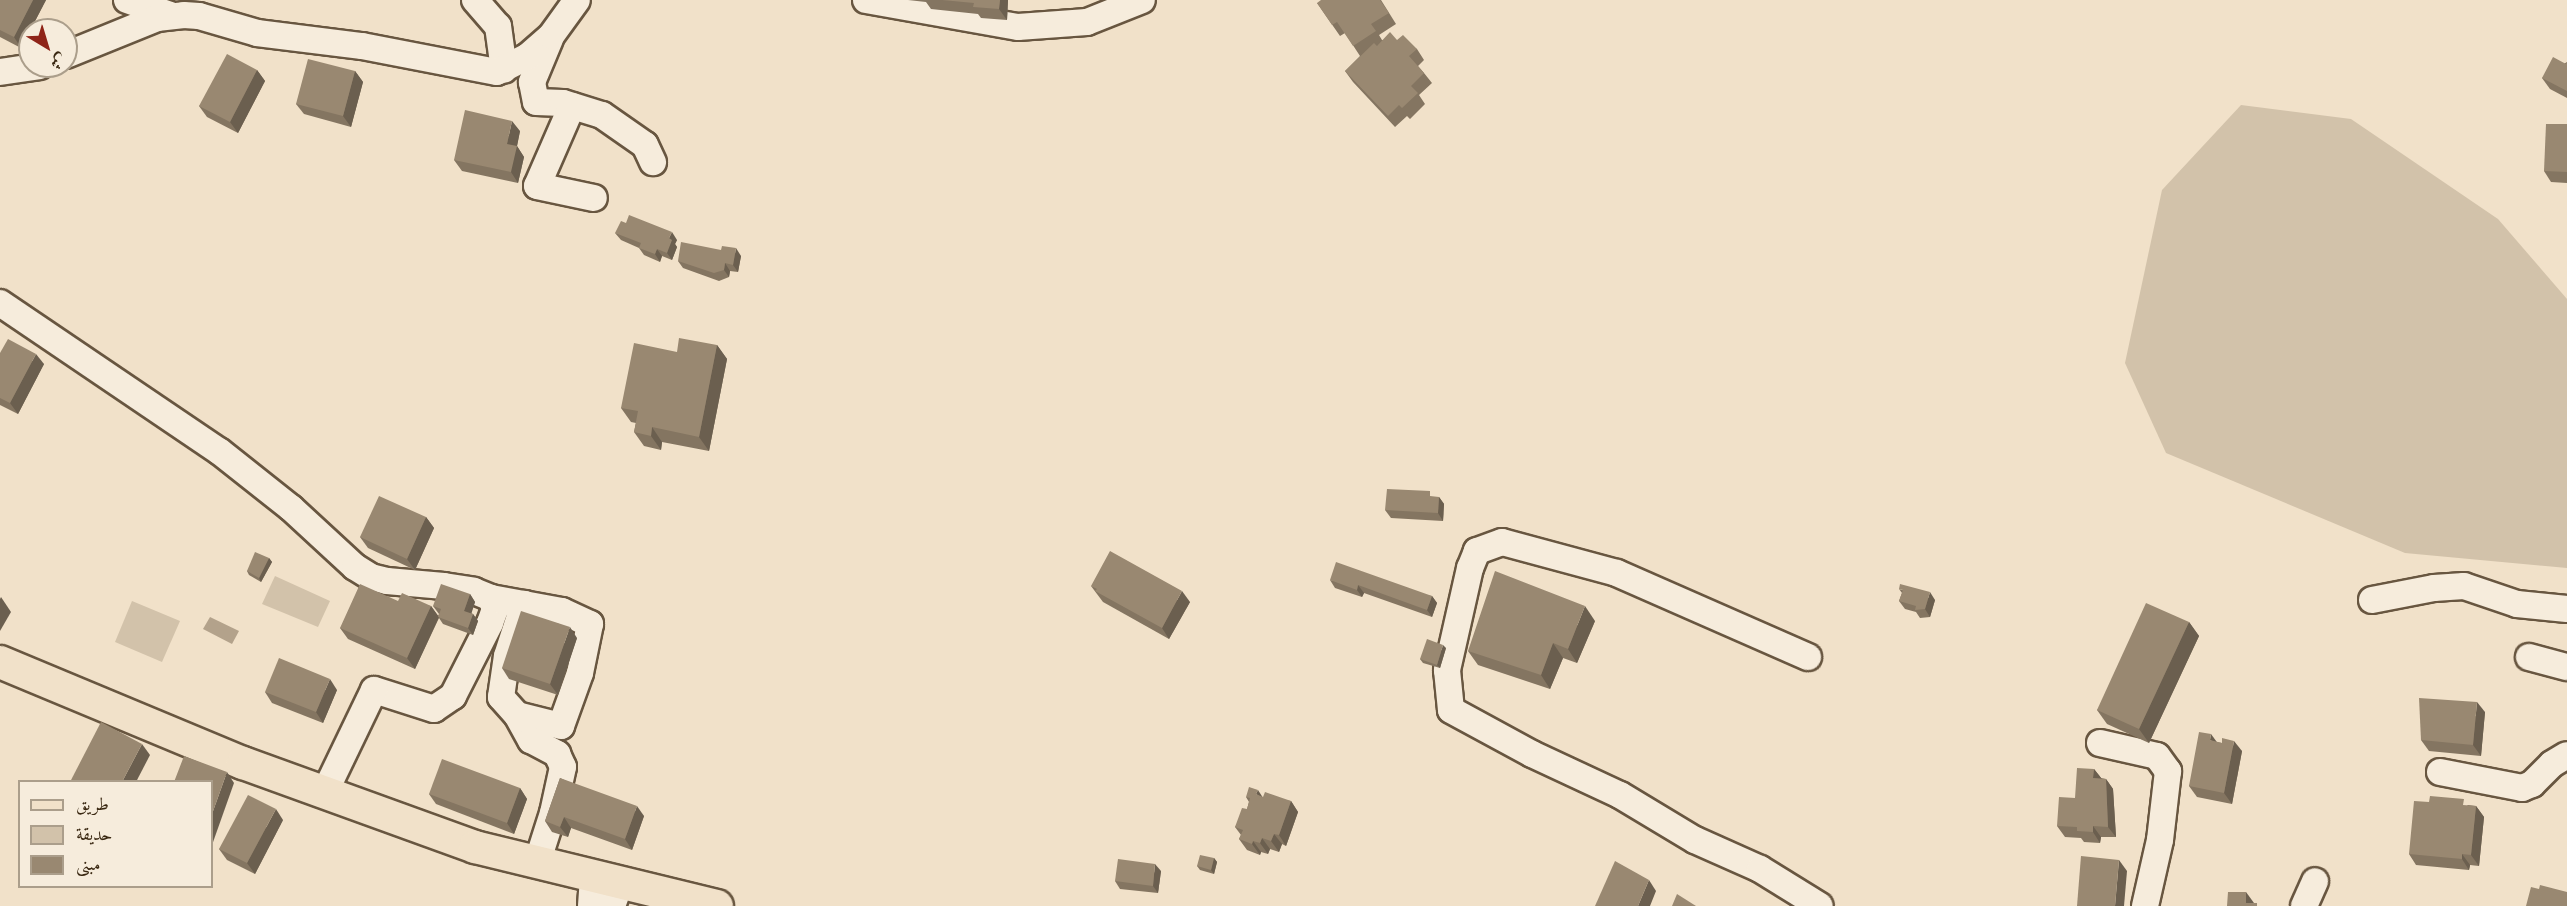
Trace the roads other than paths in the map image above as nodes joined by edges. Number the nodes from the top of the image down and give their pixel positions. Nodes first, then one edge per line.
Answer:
1 (127, 0) edge
2 (475, 0) edge
3 (577, 0) edge
4 (866, 0) edge
5 (1142, 0) edge
6 (170, 15) junction
7 (551, 36) junction
8 (78, 50) edge
9 (18, 69) edge
10 (504, 70) junction
11 (0, 72) edge
12 (572, 106) junction
13 (653, 162) dead end
14 (594, 198) dead end
15 (0, 303) edge
16 (491, 597) junction
17 (2372, 600) dead end
18 (524, 604) junction
19 (2567, 609) edge
20 (1808, 657) dead end
21 (2529, 657) dead end
22 (0, 662) edge
23 (2567, 667) edge
24 (517, 715) junction
25 (2100, 743) dead end
26 (2567, 755) edge
27 (2440, 772) dead end
28 (325, 792) junction
29 (537, 863) junction
30 (2315, 880) dead end
31 (604, 893) edge
32 (717, 906) edge
33 (1820, 906) edge
34 (2145, 906) edge
35 (2304, 906) edge

1 - 6 street
2 - 10 street
3 - 7 street
4 - 5 street
6 - 8 street
6 - 10 street
7 - 10 street
7 - 12 street
9 - 11 street
12 - 13 street
12 - 14 street
15 - 16 street
16 - 18 street
16 - 28 street
17 - 19 street
18 - 24 street
18 - 24 street
20 - 33 street
21 - 23 street
22 - 28 main road
24 - 29 street
25 - 34 street
26 - 27 street
28 - 29 main road
29 - 31 main road
30 - 35 street
31 - 32 main road

